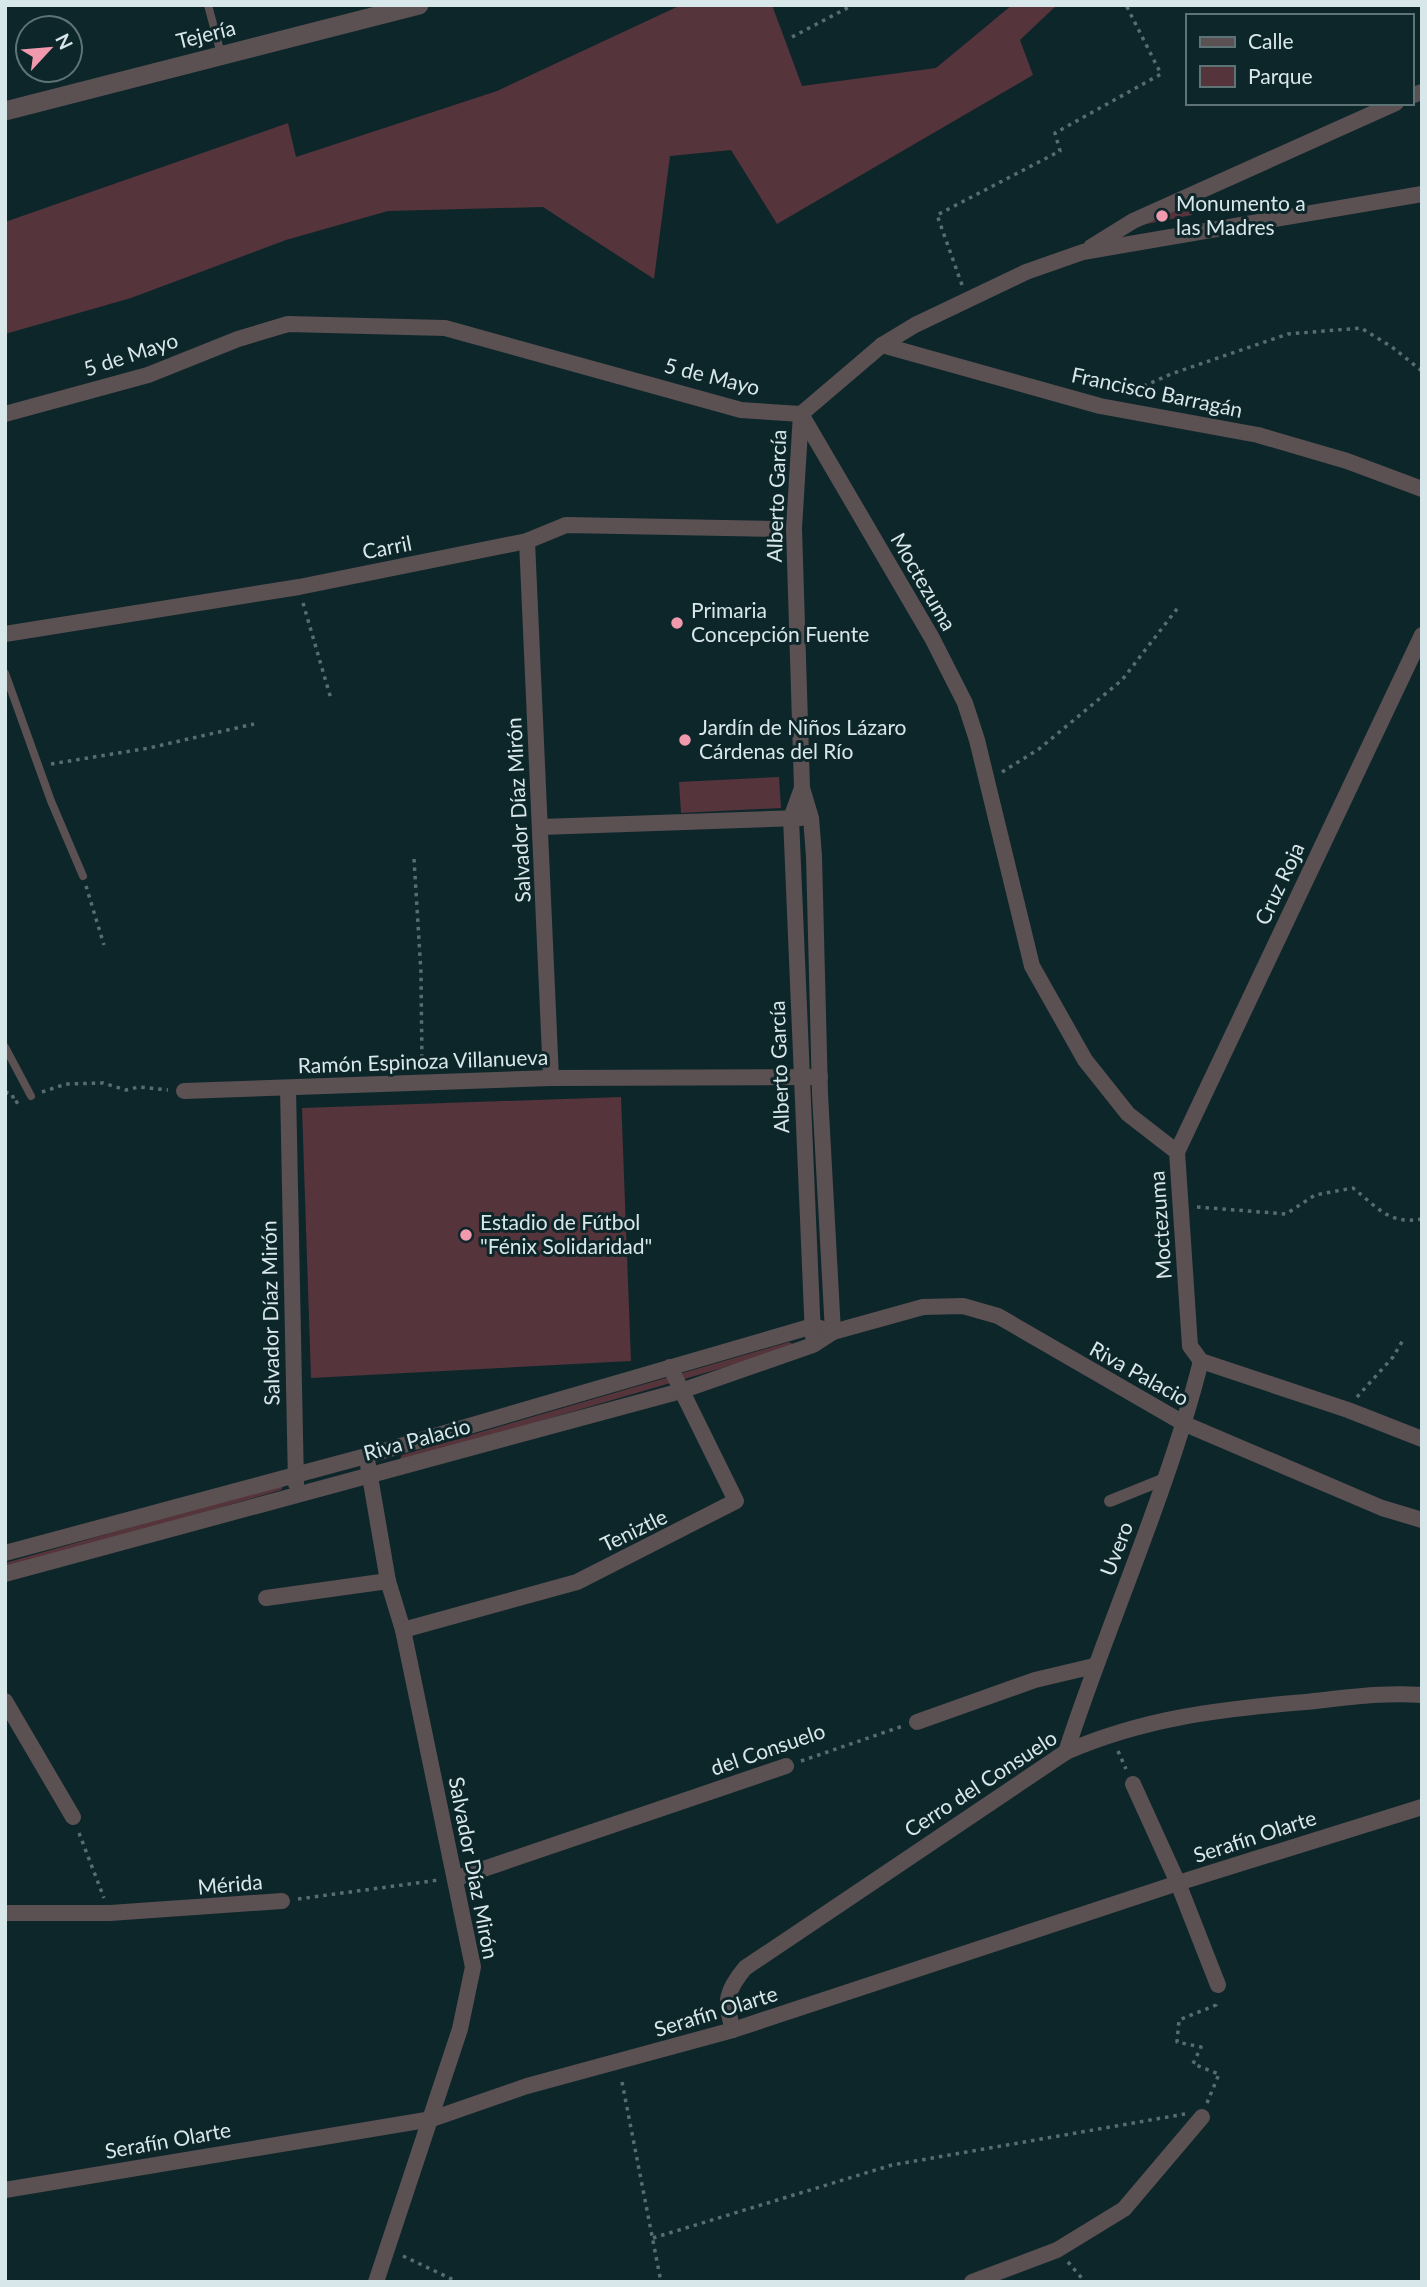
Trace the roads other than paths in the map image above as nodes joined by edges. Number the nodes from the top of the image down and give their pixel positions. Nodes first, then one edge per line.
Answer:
1 (208, 5) edge
2 (419, 5) edge
3 (221, 54) junction
4 (1392, 105) edge
5 (5, 111) edge
6 (1422, 194) edge
7 (1083, 252) junction
8 (882, 345) junction
9 (5, 414) edge
10 (801, 414) junction
11 (1422, 489) edge
12 (776, 528) dead end
13 (527, 541) junction
14 (5, 634) edge
15 (1422, 635) edge
16 (5, 673) edge
17 (802, 788) junction
18 (791, 818) junction
19 (811, 818) junction
20 (541, 827) junction
21 (83, 876) road end
22 (5, 1047) edge
23 (551, 1077) junction
24 (820, 1077) junction
25 (801, 1078) junction
26 (288, 1088) junction
27 (184, 1091) road end
28 (31, 1096) road end
29 (1177, 1152) junction
30 (813, 1326) junction
31 (833, 1332) junction
32 (813, 1345) junction
33 (1201, 1361) junction
34 (670, 1367) junction
35 (681, 1391) junction
36 (1185, 1424) junction
37 (1422, 1439) edge
38 (366, 1456) junction
39 (295, 1474) junction
40 (369, 1474) junction
41 (1167, 1478) junction
42 (296, 1496) junction
43 (1110, 1501) dead end
44 (1422, 1520) edge
45 (5, 1553) edge
46 (5, 1574) edge
47 (388, 1581) junction
48 (266, 1598) dead end
49 (403, 1630) junction
50 (1094, 1666) junction
51 (1422, 1695) edge
52 (5, 1701) edge
53 (917, 1722) road end
54 (1066, 1752) junction
55 (786, 1766) road end
56 (1133, 1784) road end
57 (1422, 1807) edge
58 (73, 1817) road end
59 (457, 1878) junction
60 (1178, 1883) junction
61 (282, 1901) road end
62 (5, 1913) edge
63 (1218, 1985) road end
64 (733, 2030) junction
65 (1202, 2117) road end
66 (432, 2119) junction
67 (5, 2190) edge
68 (376, 2282) edge
69 (972, 2282) edge

1 - 3 lane
2 - 3 street, Tejería
3 - 5 street, Tejería
4 - 7 street
6 - 7 street
7 - 8 street
8 - 10 street
8 - 11 street, Francisco Barragán
9 - 10 street, 5 de Mayo
10 - 17 street, Alberto García
10 - 29 street, Moctezuma
12 - 13 street, Carril
13 - 14 street, Carril
13 - 20 street, Salvador Díaz Mirón
15 - 29 street, Cruz Roja
16 - 21 lane
17 - 18 street, Alberto García
17 - 19 street, Alberto García
18 - 19 street
18 - 20 street
18 - 25 street, Alberto García
19 - 24 street, Alberto García
20 - 23 street, Salvador Díaz Mirón
22 - 28 lane
23 - 25 street, Ramón Espinoza Villanueva
23 - 26 street, Ramón Espinoza Villanueva
24 - 25 street, Ramón Espinoza Villanueva
24 - 31 street, Alberto García
25 - 30 street, Alberto García
26 - 27 street, Ramón Espinoza Villanueva
26 - 39 street, Salvador Díaz Mirón
29 - 33 street, Moctezuma
30 - 31 street
30 - 32 street, Alberto García
30 - 34 street, Riva Palacio
31 - 32 street, Riva Palacio
31 - 36 street, Riva Palacio
32 - 35 street, Riva Palacio
33 - 36 street, Uvero
33 - 37 street
34 - 35 street, Teniztle
34 - 38 street, Riva Palacio
35 - 40 street, Riva Palacio
35 - 49 street, Teniztle
36 - 41 street, Uvero
36 - 44 street, Riva Palacio
38 - 39 street, Riva Palacio
38 - 40 street, Salvador Díaz Mirón
39 - 42 street, Salvador Díaz Mirón
39 - 45 street, Riva Palacio
40 - 42 street, Riva Palacio
40 - 47 street, Salvador Díaz Mirón
41 - 43 street
41 - 50 street, Uvero
42 - 46 street, Riva Palacio
47 - 48 street
47 - 49 street, Salvador Díaz Mirón
49 - 59 street, Salvador Díaz Mirón
50 - 53 street
50 - 54 street, Uvero
51 - 54 street, Cerro del Consuelo
52 - 58 street
54 - 64 street, Cerro del Consuelo
55 - 59 street, del Consuelo
56 - 60 street
57 - 60 street, Serafín Olarte
59 - 66 street, Salvador Díaz Mirón
60 - 63 street
60 - 64 street, Serafín Olarte
61 - 62 street, Mérida
64 - 66 street, Serafín Olarte
65 - 69 street
66 - 67 street, Serafín Olarte
66 - 68 street, Salvador Díaz Mirón

